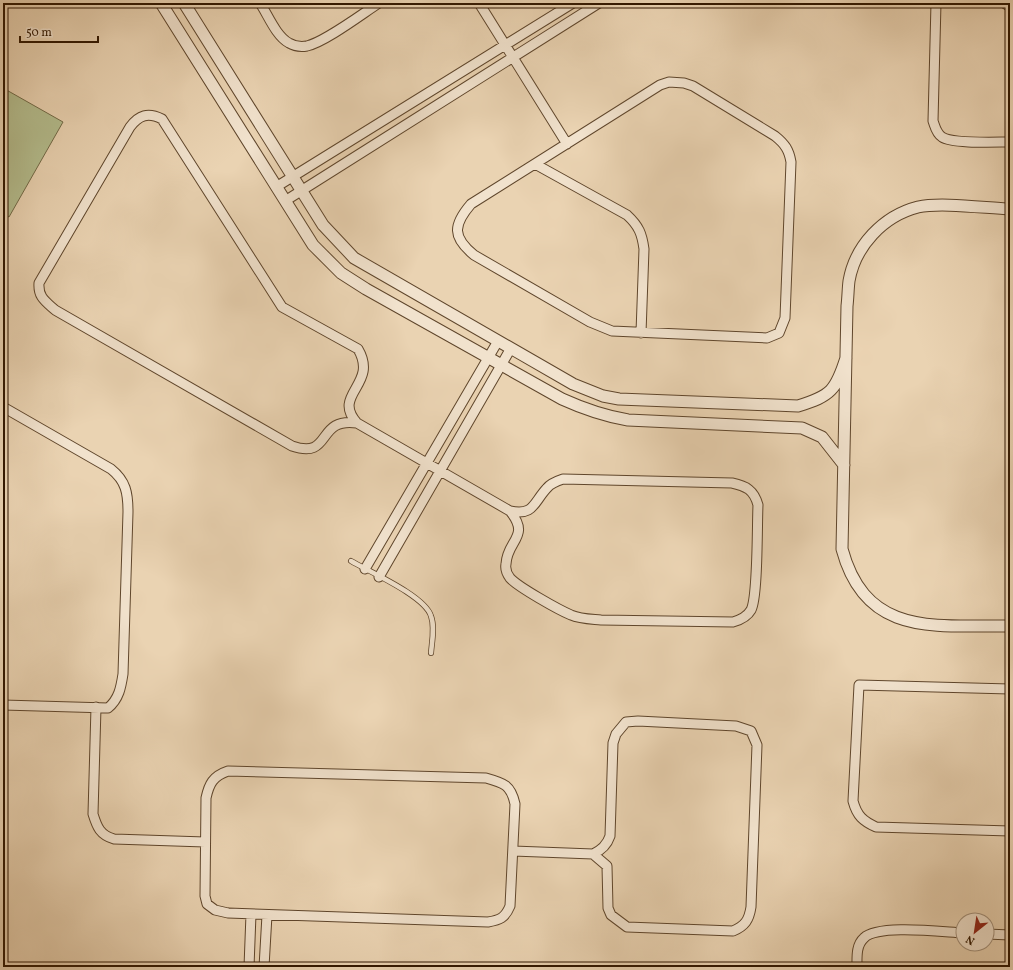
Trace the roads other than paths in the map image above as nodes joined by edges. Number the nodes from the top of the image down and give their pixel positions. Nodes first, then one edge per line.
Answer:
1 (161, 3) edge
2 (184, 3) edge
3 (260, 3) edge
4 (379, 3) edge
5 (479, 3) edge
6 (573, 3) edge
7 (599, 3) edge
8 (936, 3) edge
9 (1004, 3) edge
10 (1010, 7) edge
11 (505, 44) junction
12 (513, 57) junction
13 (1010, 142) edge
14 (567, 144) junction
15 (535, 164) junction
16 (293, 176) junction
17 (276, 187) junction
18 (301, 190) junction
19 (285, 201) junction
20 (1010, 209) edge
21 (641, 333) junction
22 (498, 341) junction
23 (511, 348) junction
24 (489, 358) junction
25 (846, 358) junction
26 (502, 365) junction
27 (3, 407) edge
28 (358, 423) junction
29 (427, 464) junction
30 (844, 465) junction
31 (440, 471) junction
32 (510, 511) junction
33 (350, 561) dead end
34 (365, 569) junction
35 (379, 577) junction
36 (1010, 626) edge
37 (431, 653) dead end
38 (1010, 688) edge
39 (3, 705) edge
40 (96, 707) junction
41 (1010, 831) edge
42 (205, 842) junction
43 (513, 851) junction
44 (593, 854) junction
45 (252, 914) junction
46 (267, 915) junction
47 (955, 933) edge
48 (995, 934) edge
49 (1010, 934) edge
50 (249, 967) edge
51 (264, 967) edge
52 (857, 967) edge

1 - 17 street
2 - 16 street
3 - 4 street
5 - 11 street
6 - 11 street
7 - 12 street
8 - 13 street
9 - 10 street
11 - 12 street
11 - 16 street
12 - 14 street
12 - 18 street
14 - 15 street
14 - 21 street
15 - 21 street
15 - 21 street
16 - 17 street
16 - 18 street
17 - 19 street
18 - 19 street
18 - 22 street
19 - 24 street
20 - 25 street
22 - 23 street
22 - 24 street
23 - 25 street
23 - 26 street
24 - 26 street
24 - 29 street
25 - 30 street
26 - 30 street
26 - 31 street
27 - 40 street
28 - 28 street
28 - 29 street
29 - 31 street
29 - 34 street
30 - 36 street
31 - 32 street
31 - 35 street
32 - 32 street
33 - 34 lane
34 - 35 lane
35 - 37 lane
38 - 41 street
39 - 40 street
40 - 42 street
42 - 43 street
42 - 45 street
43 - 44 street
43 - 46 street
44 - 44 street
45 - 46 street
45 - 50 street
46 - 51 street
47 - 52 street
48 - 49 street

